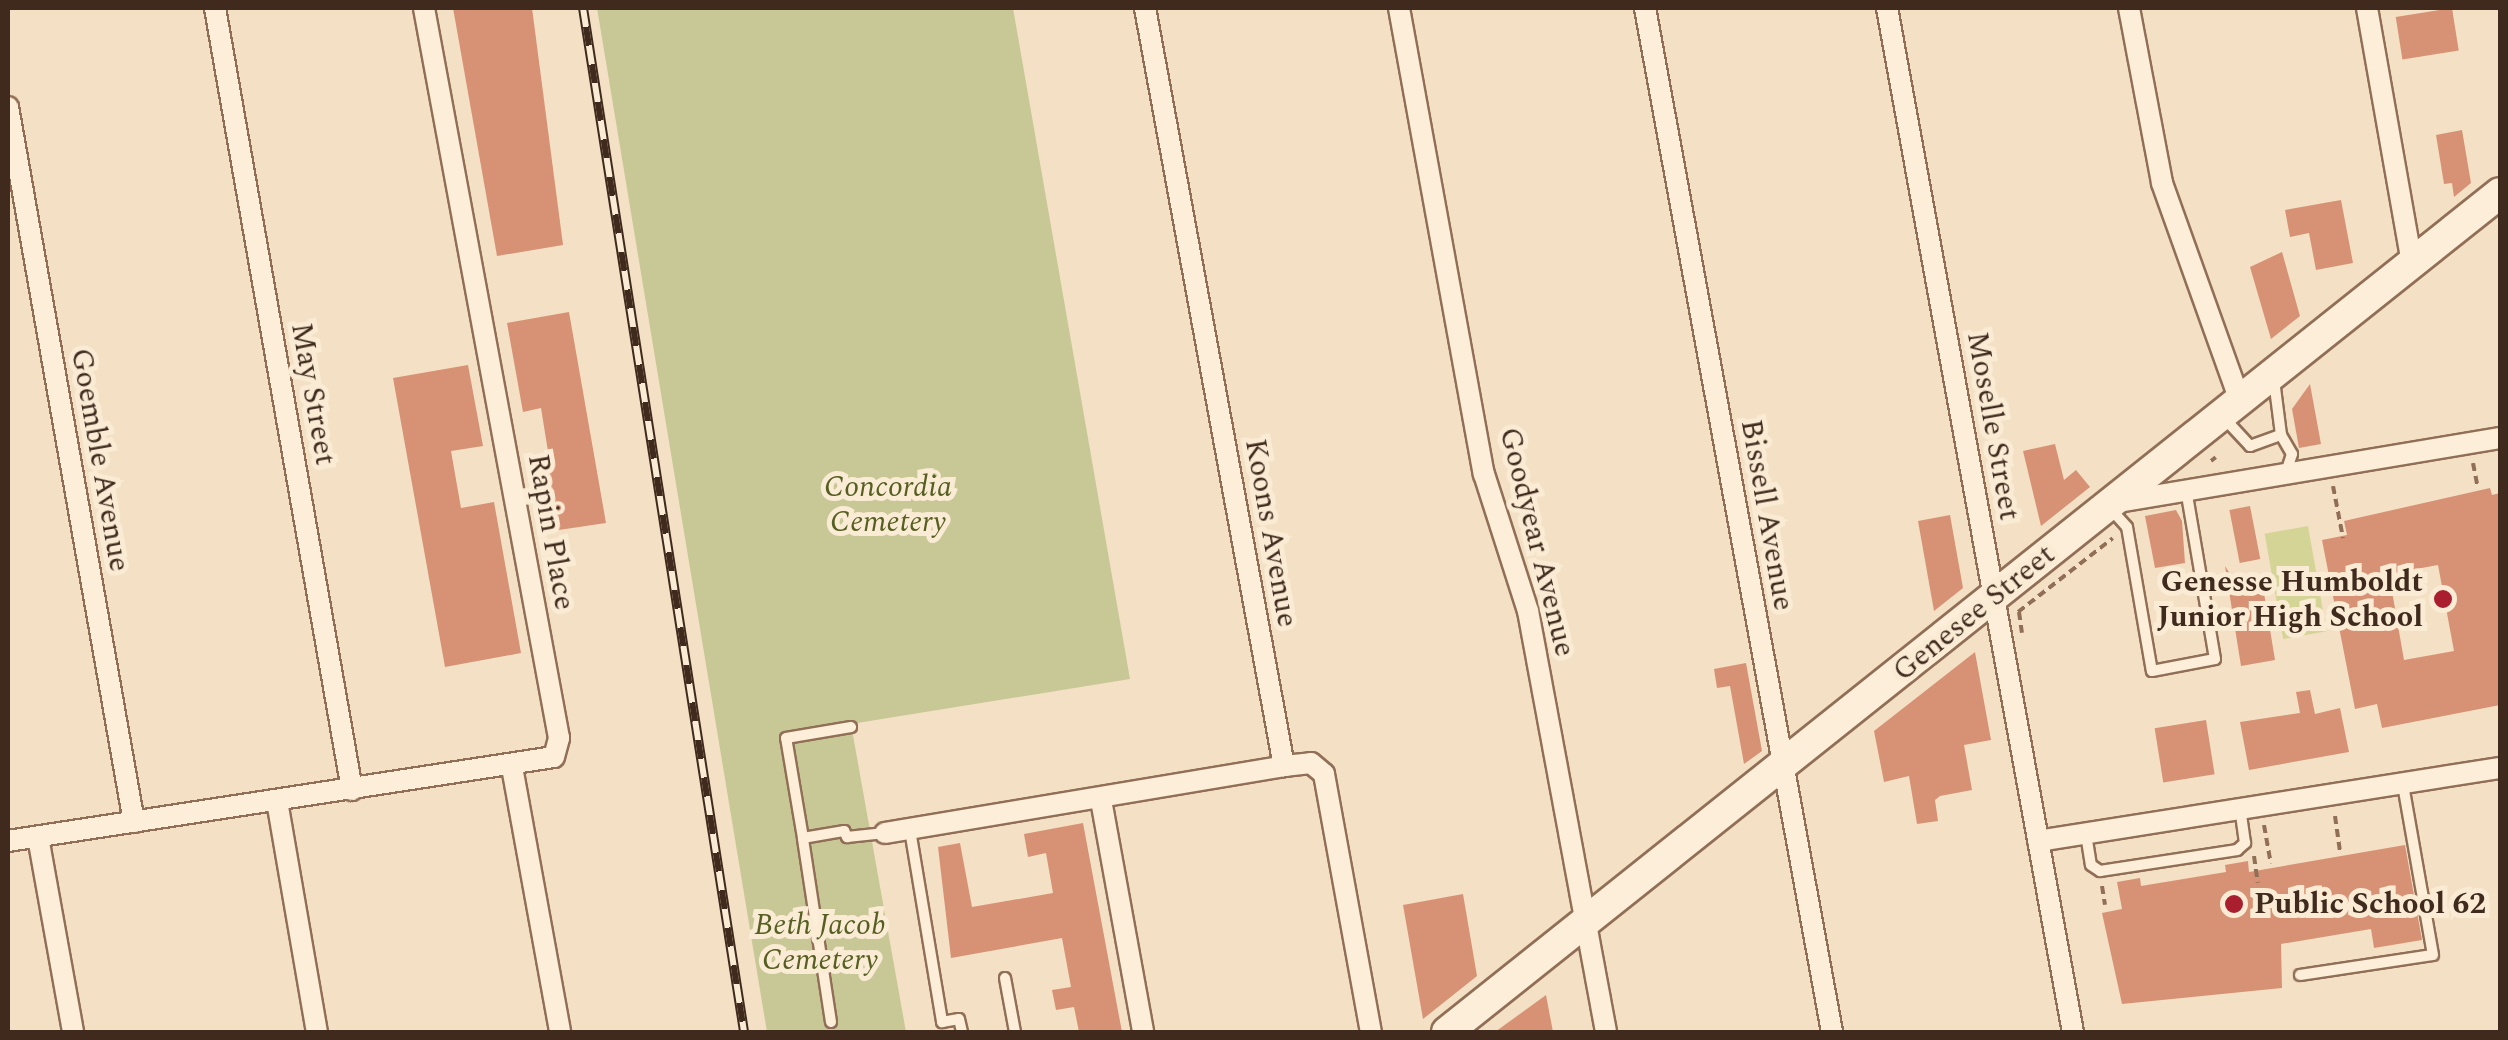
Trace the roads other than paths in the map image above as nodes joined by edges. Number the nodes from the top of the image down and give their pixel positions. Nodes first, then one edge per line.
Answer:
1 (215, 8) edge
2 (424, 8) edge
3 (1145, 8) edge
4 (1398, 8) edge
5 (1645, 8) edge
6 (1887, 8) edge
7 (2130, 8) edge
8 (2367, 8) edge
9 (8, 107) edge
10 (2500, 193) edge
11 (2412, 264) junction
12 (2274, 374) junction
13 (2231, 408) junction
14 (2281, 434) junction
15 (2500, 438) edge
16 (2286, 474) junction
17 (2186, 489) junction
18 (2115, 512) junction
19 (2006, 605) junction
20 (851, 727) dead end
21 (1284, 766) junction
22 (1781, 766) junction
23 (512, 767) junction
24 (2500, 768) edge
25 (2403, 783) junction
26 (352, 790) junction
27 (1101, 800) junction
28 (277, 802) junction
29 (2240, 809) junction
30 (134, 822) junction
31 (910, 829) junction
32 (877, 833) joint
33 (2086, 833) junction
34 (38, 837) junction
35 (803, 838) junction
36 (8, 841) edge
37 (2038, 841) junction
38 (1586, 923) junction
39 (2300, 975) dead end
40 (1006, 978) dead end
41 (831, 1022) dead end
42 (73, 1032) edge
43 (317, 1032) edge
44 (560, 1032) edge
45 (962, 1032) edge
46 (1016, 1032) edge
47 (1143, 1032) edge
48 (1371, 1032) edge
49 (1447, 1032) edge
50 (1606, 1032) edge
51 (1832, 1032) edge
52 (2073, 1032) edge

1 - 26 street, May Street
2 - 23 street, Rapin Place
3 - 21 street, Koons Avenue
4 - 38 street, Goodyear Avenue
5 - 22 street, Bissell Avenue
6 - 19 street, Moselle Street
7 - 13 street
8 - 11 street
9 - 30 street, Goemble Avenue
10 - 11 main road, Genesee Street
11 - 12 main road, Genesee Street
12 - 13 main road, Genesee Street
12 - 14 lane
13 - 14 lane
13 - 18 main road, Genesee Street
14 - 16 lane
15 - 16 street
16 - 17 street
17 - 18 street
17 - 18 lane
18 - 19 main road, Genesee Street
19 - 22 main road, Genesee Street
19 - 37 street, Moselle Street
20 - 35 lane
21 - 27 street
21 - 48 street
22 - 38 main road, Genesee Street
22 - 51 street, Bissell Avenue
23 - 26 street
23 - 44 street
24 - 25 street
25 - 29 street
25 - 39 lane
26 - 28 street
27 - 31 street
27 - 47 street
28 - 30 street
28 - 43 street
29 - 33 street
29 - 33 lane
30 - 34 street
31 - 32 street
31 - 45 lane
32 - 35 lane
33 - 37 street
34 - 36 street
34 - 42 street
35 - 41 lane
37 - 52 street, Moselle Street
38 - 49 main road, Genesee Street
38 - 50 street, Goodyear Avenue
40 - 46 lane

